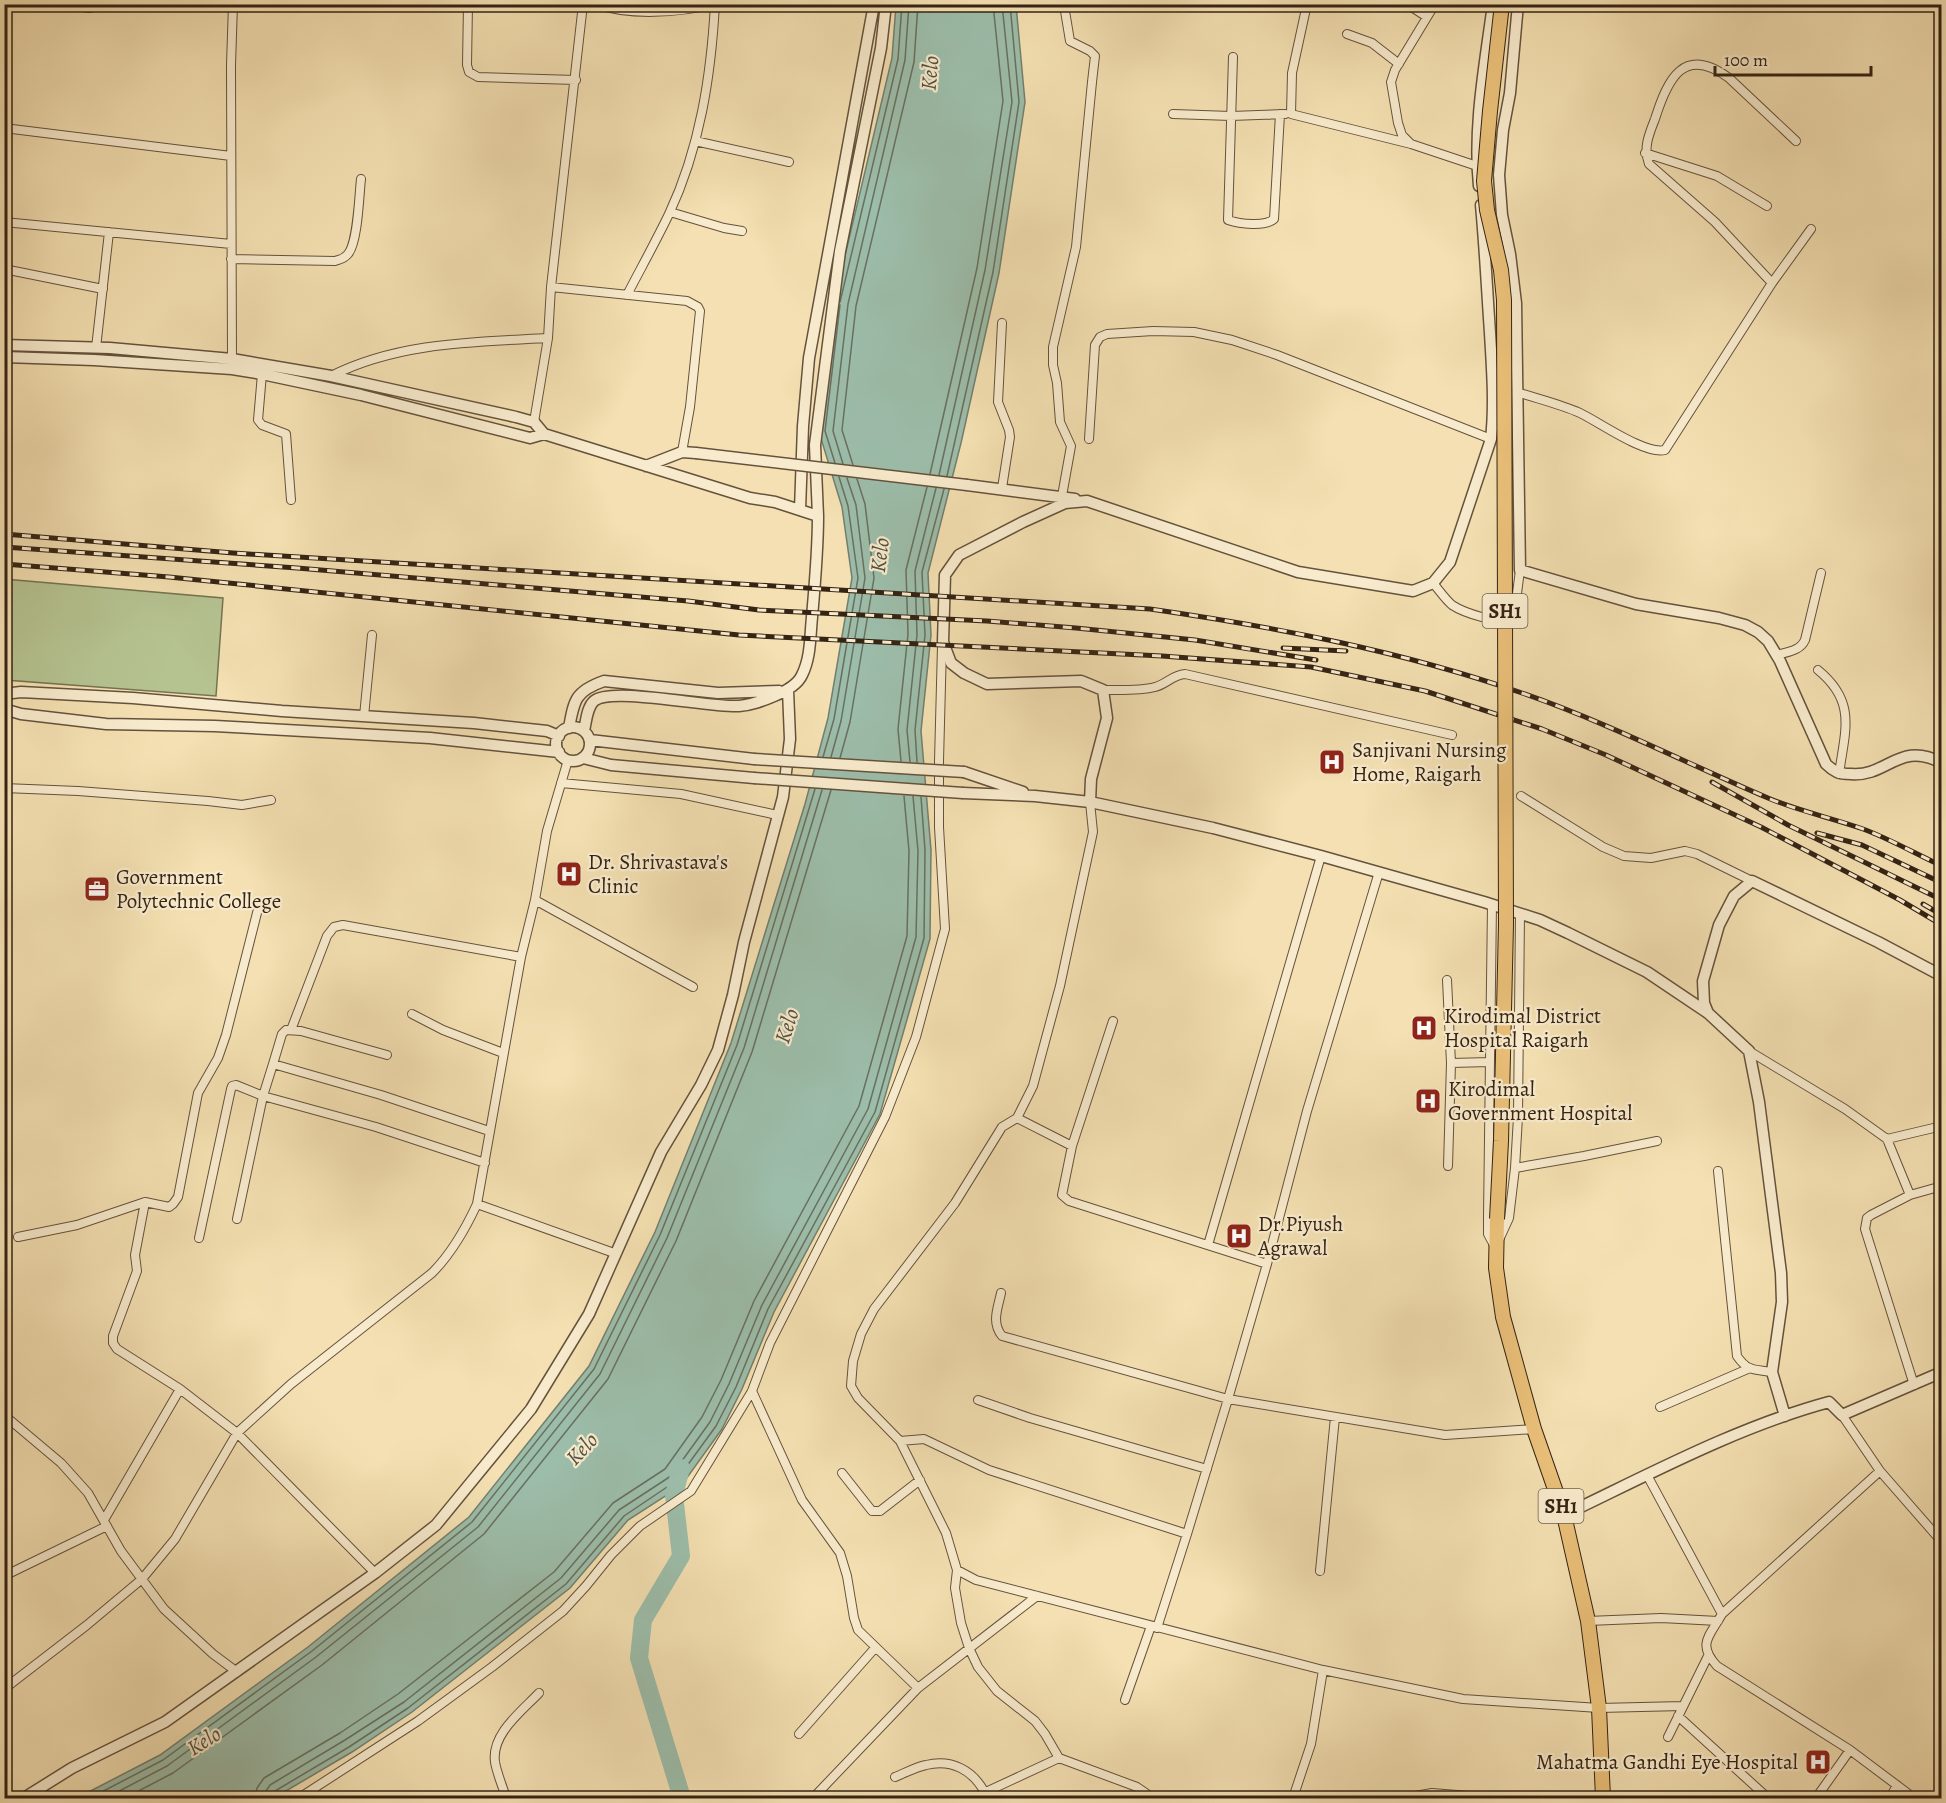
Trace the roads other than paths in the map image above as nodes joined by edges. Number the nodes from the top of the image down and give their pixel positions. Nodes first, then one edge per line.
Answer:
1 (56, 4) edge
2 (233, 4) edge
3 (468, 4) edge
4 (583, 4) edge
5 (595, 4) edge
6 (714, 4) edge
7 (874, 4) edge
8 (886, 4) edge
9 (1066, 4) edge
10 (1307, 4) edge
11 (1407, 4) edge
12 (1435, 4) edge
13 (1492, 4) edge
14 (1502, 4) edge
15 (1518, 4) edge
16 (90, 8) dead end
17 (1427, 17) junction
18 (1347, 34) dead end
19 (1233, 57) dead end
20 (1399, 64) junction
21 (576, 80) junction
22 (1173, 114) dead end
23 (1280, 114) junction
24 (1291, 114) junction
25 (1231, 116) junction
26 (4, 128) edge
27 (695, 141) junction
28 (1797, 141) dead end
29 (1411, 144) junction
30 (1645, 153) junction
31 (231, 156) junction
32 (789, 162) dead end
33 (1477, 166) junction
34 (361, 178) dead end
35 (1767, 206) dead end
36 (670, 212) junction
37 (4, 222) edge
38 (1810, 229) dead end
39 (741, 231) dead end
40 (109, 232) junction
41 (231, 243) junction
42 (231, 259) junction
43 (4, 269) edge
44 (1772, 283) junction
45 (551, 287) junction
46 (103, 289) junction
47 (627, 295) junction
48 (1002, 322) dead end
49 (548, 338) junction
50 (4, 345) edge
51 (96, 348) junction
52 (4, 357) edge
53 (232, 359) junction
54 (262, 374) junction
55 (331, 376) junction
56 (1517, 392) junction
57 (534, 422) junction
58 (544, 434) junction
59 (1089, 439) dead end
60 (1491, 439) junction
61 (682, 452) junction
62 (646, 466) junction
63 (1002, 488) junction
64 (1062, 496) junction
65 (291, 500) dead end
66 (1087, 501) junction
67 (800, 510) junction
68 (818, 516) junction
69 (1520, 570) junction
70 (1821, 573) dead end
71 (1433, 583) junction
72 (372, 635) dead end
73 (943, 642) junction
74 (1777, 655) junction
75 (1818, 670) dead end
76 (788, 690) junction
77 (1103, 690) junction
78 (4, 694) edge
79 (4, 709) edge
80 (364, 716) junction
81 (569, 728) junction
82 (587, 735) junction
83 (1452, 735) dead end
84 (558, 736) junction
85 (563, 756) junction
86 (583, 758) junction
87 (1941, 763) edge
88 (1839, 774) junction
89 (561, 783) junction
90 (4, 788) edge
91 (1035, 796) junction
92 (1521, 796) dead end
93 (271, 800) dead end
94 (1090, 802) junction
95 (777, 815) junction
96 (1322, 856) junction
97 (1379, 872) junction
98 (1752, 881) junction
99 (535, 900) junction
100 (259, 904) dead end
101 (1492, 904) junction
102 (1520, 913) junction
103 (521, 957) junction
104 (1941, 976) edge
105 (1447, 981) dead end
106 (693, 987) dead end
107 (1708, 1013) junction
108 (412, 1014) dead end
109 (1113, 1021) dead end
110 (291, 1030) junction
111 (1749, 1051) junction
112 (503, 1053) junction
113 (387, 1055) dead end
114 (1490, 1062) junction
115 (1451, 1063) junction
116 (273, 1064) junction
117 (262, 1096) junction
118 (1017, 1118) junction
119 (1941, 1126) edge
120 (489, 1131) junction
121 (1887, 1139) junction
122 (1657, 1141) dead end
123 (1072, 1146) junction
124 (484, 1163) junction
125 (1448, 1166) dead end
126 (1515, 1168) junction
127 (1718, 1171) dead end
128 (1941, 1185) edge
129 (1910, 1196) junction
130 (145, 1202) junction
131 (477, 1204) junction
132 (237, 1220) dead end
133 (18, 1237) dead end
134 (199, 1238) dead end
135 (1208, 1245) junction
136 (1496, 1247) junction
137 (614, 1253) junction
138 (1268, 1264) junction
139 (1002, 1293) dead end
140 (1750, 1368) junction
141 (1772, 1372) junction
142 (1941, 1372) edge
143 (1914, 1385) junction
144 (180, 1389) junction
145 (752, 1391) junction
146 (1228, 1399) junction
147 (978, 1400) dead end
148 (1660, 1407) dead end
149 (4, 1414) edge
150 (1842, 1415) junction
151 (1785, 1416) junction
152 (1335, 1417) junction
153 (1534, 1429) junction
154 (237, 1433) junction
155 (900, 1441) junction
156 (1207, 1469) junction
157 (1880, 1471) junction
158 (842, 1473) dead end
159 (1647, 1475) junction
160 (920, 1480) junction
161 (1564, 1515) junction
162 (106, 1523) junction
163 (1187, 1534) junction
164 (1941, 1542) edge
165 (957, 1570) junction
166 (1320, 1571) dead end
167 (375, 1573) junction
168 (4, 1576) edge
169 (142, 1579) junction
170 (1037, 1596) junction
171 (1720, 1618) junction
172 (1588, 1621) junction
173 (1154, 1627) junction
174 (875, 1648) junction
175 (969, 1648) junction
176 (1708, 1656) junction
177 (1323, 1670) junction
178 (237, 1671) junction
179 (918, 1688) junction
180 (4, 1689) edge
181 (539, 1693) dead end
182 (1125, 1701) dead end
183 (1683, 1706) junction
184 (1599, 1708) junction
185 (1678, 1716) junction
186 (799, 1734) dead end
187 (1668, 1737) dead end
188 (1850, 1750) junction
189 (1059, 1758) junction
190 (895, 1777) dead end
191 (1897, 1785) junction
192 (985, 1793) junction
193 (24, 1798) edge
194 (299, 1798) edge
195 (506, 1798) edge
196 (813, 1798) edge
197 (974, 1798) edge
198 (1153, 1798) edge
199 (1293, 1798) edge
200 (1404, 1798) edge
201 (1536, 1798) edge
202 (1603, 1798) edge
203 (1768, 1798) edge
204 (1816, 1798) edge
205 (1890, 1798) edge
206 (1914, 1798) edge

1 - 16 street
2 - 31 street
3 - 21 street
4 - 21 street
5 - 6 street
6 - 27 street
7 - 67 street
8 - 68 street
9 - 64 street
10 - 24 street
11 - 17 street
12 - 17 street
13 - 33 street
14 - 136 main road, SH1, bridge
15 - 56 street
17 - 20 street
18 - 20 street
19 - 25 street
20 - 29 street
21 - 45 street
22 - 25 street
23 - 24 street
23 - 25 street
23 - 25 street
24 - 29 street
26 - 31 street
27 - 32 street
27 - 36 street
28 - 30 street
29 - 33 street
30 - 35 street
30 - 44 street
31 - 41 street
33 - 60 street
34 - 42 street
36 - 39 street
36 - 47 street
37 - 40 street
38 - 44 street
40 - 41 street
40 - 46 street
41 - 42 street
42 - 53 street
43 - 46 street
44 - 56 street
45 - 47 street
45 - 49 street
46 - 51 street
47 - 61 street
48 - 63 street
49 - 55 street
49 - 57 street
50 - 51 street
51 - 53 street
52 - 54 street
53 - 55 street
54 - 58 street
54 - 65 street
55 - 57 street
56 - 69 street
57 - 58 street
58 - 62 street
59 - 60 street
60 - 71 street
61 - 62 street
61 - 63 street, bridge
62 - 67 street
63 - 64 street
64 - 66 street
66 - 71 street
66 - 73 street
67 - 68 street
68 - 76 street
69 - 71 street
69 - 74 street
70 - 74 street
72 - 80 street
73 - 77 street
73 - 145 street
74 - 88 street
75 - 88 street
76 - 81 street
76 - 82 street
76 - 95 street
77 - 83 street
77 - 94 street
78 - 80 street
79 - 85 street
80 - 84 street
81 - 82 street
81 - 84 street
82 - 86 street
82 - 91 street, bridge
84 - 85 street
85 - 86 street
85 - 89 street
86 - 91 street, bridge
87 - 88 street
89 - 95 street
89 - 99 street
90 - 93 street
91 - 94 street
92 - 98 street
94 - 96 street
94 - 118 street
95 - 137 street
96 - 97 street
96 - 135 street
97 - 101 street
97 - 138 street
98 - 104 street
98 - 107 street
99 - 103 street
99 - 106 street
100 - 130 street
101 - 102 street
101 - 114 street
102 - 107 street
102 - 126 street
103 - 110 street
103 - 112 street
105 - 115 street
107 - 111 street
108 - 112 street
109 - 123 street
110 - 113 street
110 - 116 street
111 - 121 street
111 - 141 street
112 - 120 street
114 - 115 street
114 - 136 street
115 - 125 street
116 - 117 street
116 - 120 street
117 - 124 street
117 - 132 street
117 - 134 street
118 - 123 street
118 - 155 street
119 - 121 street
120 - 124 street
121 - 129 street
122 - 126 street
123 - 135 street
124 - 131 street
126 - 136 street
127 - 140 street
128 - 129 street
129 - 143 street
130 - 133 street
130 - 144 street
131 - 137 street
131 - 154 street
135 - 138 street
136 - 153 main road, SH1
137 - 167 street
138 - 146 street
139 - 146 street
140 - 141 street
140 - 148 street
141 - 151 street
142 - 143 street
143 - 150 street
144 - 154 street
144 - 162 street
145 - 174 street
145 - 194 street
146 - 152 street
146 - 156 street
147 - 156 street
149 - 162 street
150 - 151 street
150 - 157 street
151 - 159 street
152 - 153 street
152 - 166 street
153 - 161 main road, SH1
154 - 167 street
154 - 169 street
155 - 160 street
155 - 163 street
156 - 163 street
157 - 164 street
157 - 171 street
158 - 160 street
159 - 161 street
159 - 171 street
160 - 165 street
161 - 172 main road, SH1
162 - 168 street
162 - 169 street
163 - 173 street
165 - 170 street
165 - 175 street
167 - 178 street
169 - 178 street
169 - 180 street
170 - 173 street
170 - 175 street
171 - 172 street
171 - 176 street
172 - 184 main road, SH1
173 - 177 street
173 - 182 street
174 - 179 street
174 - 186 street
175 - 179 street
175 - 189 street
176 - 183 street
176 - 188 street
177 - 184 street
177 - 199 street
178 - 193 street
179 - 196 street
181 - 195 street
183 - 184 street
183 - 185 street
184 - 202 main road, SH1
185 - 187 street
185 - 203 street
188 - 191 street
188 - 204 street
189 - 192 street
189 - 198 street
190 - 192 street
191 - 205 street
191 - 206 street
192 - 197 street
200 - 201 street

